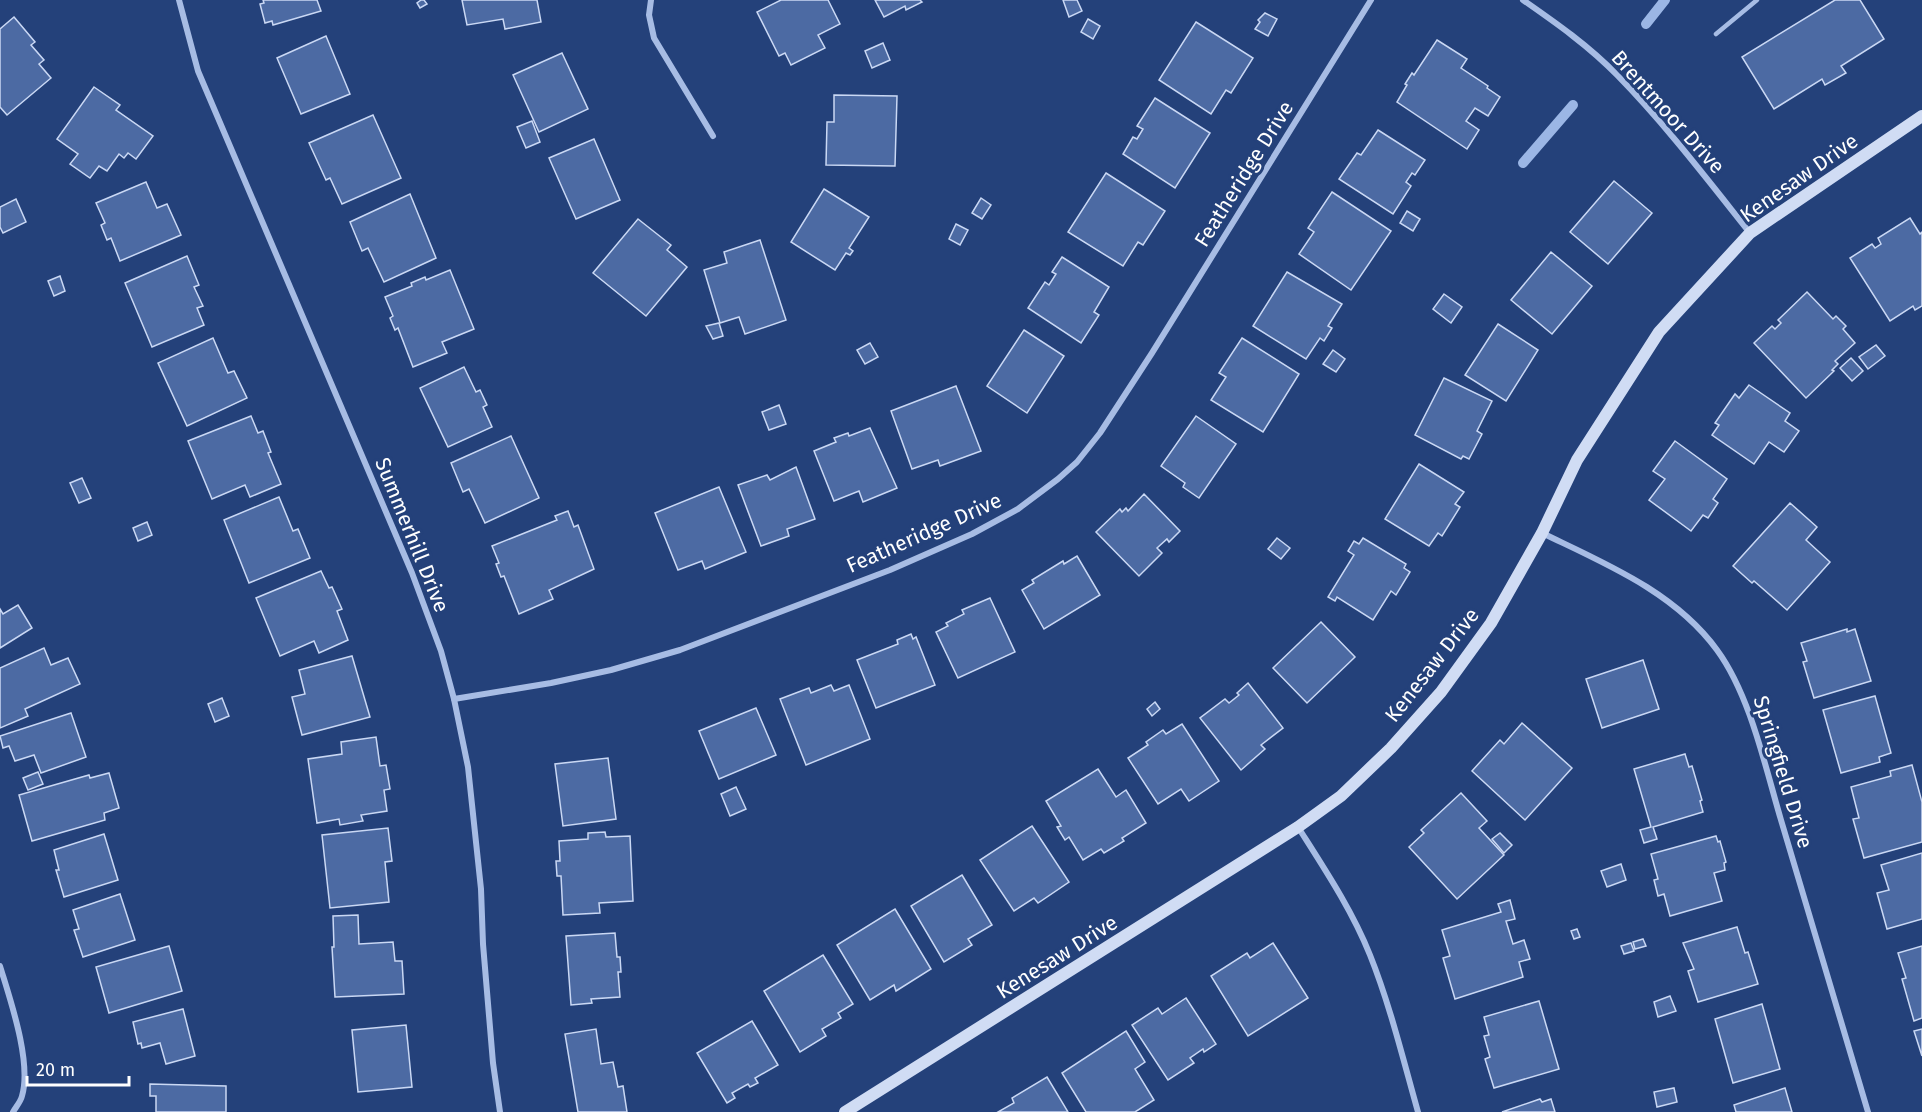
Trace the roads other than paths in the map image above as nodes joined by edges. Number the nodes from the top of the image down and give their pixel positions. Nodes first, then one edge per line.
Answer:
1 (178, 0) edge
2 (651, 0) edge
3 (1371, 0) edge
4 (1523, 0) edge
5 (1757, 0) edge
6 (1716, 34) dead end
7 (1922, 116) edge
8 (713, 136) dead end
9 (1750, 234) junction
10 (1542, 532) junction
11 (454, 699) junction
12 (1298, 827) junction
13 (0, 966) edge
14 (13, 1112) edge
15 (500, 1112) edge
16 (844, 1112) edge
17 (1418, 1112) edge
18 (1868, 1112) edge

1 - 11 street, Summerhill Drive
2 - 8 street
3 - 11 street, Featheridge Drive
4 - 9 street, Brentmoor Drive
5 - 6 lane
7 - 9 street, Kenesaw Drive
9 - 10 street, Kenesaw Drive
10 - 12 street, Kenesaw Drive
10 - 18 street, Springfield Drive
11 - 15 street, Summerhill Drive
12 - 16 street, Kenesaw Drive
12 - 17 street
13 - 14 street

